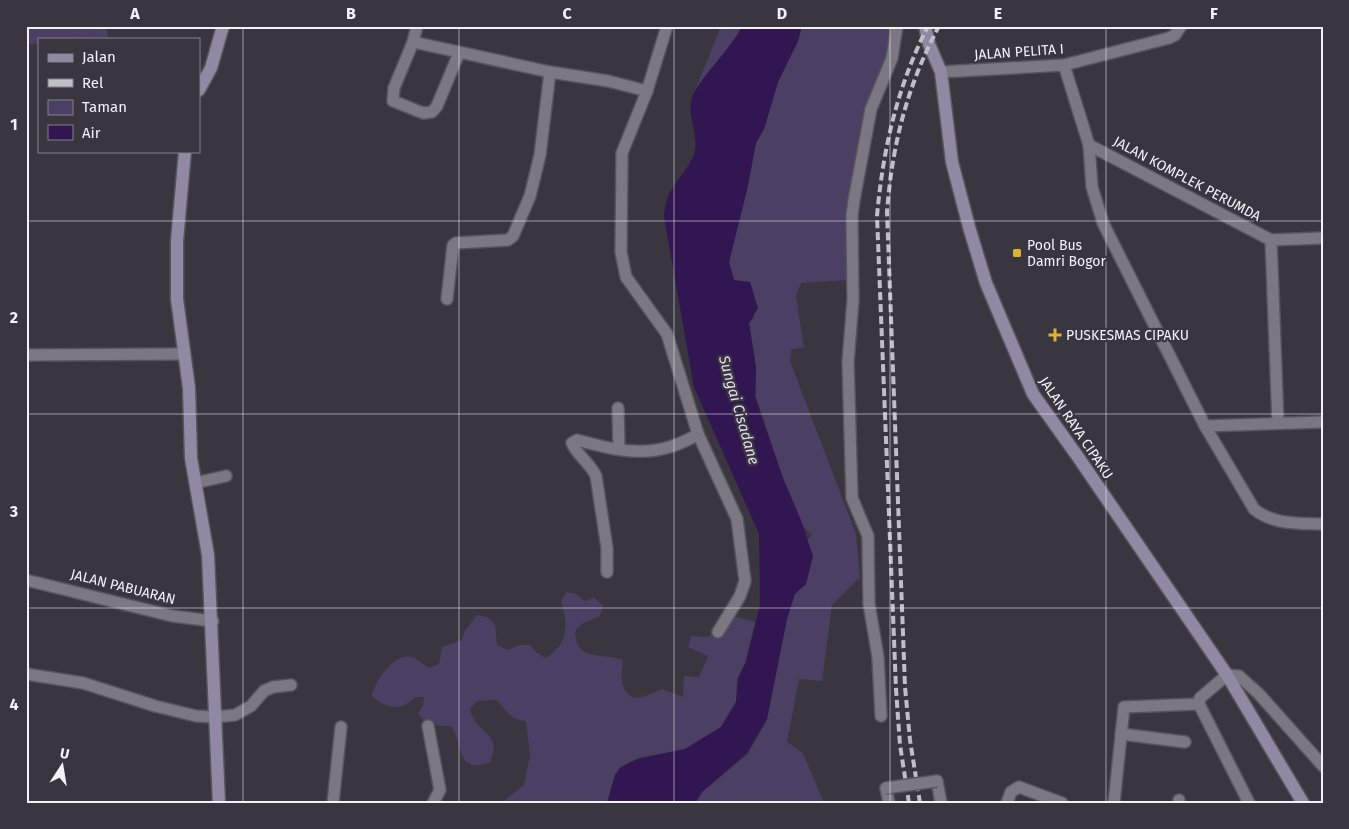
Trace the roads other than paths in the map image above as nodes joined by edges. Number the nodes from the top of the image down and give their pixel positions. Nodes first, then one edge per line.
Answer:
1 (223, 26) edge
2 (417, 26) edge
3 (667, 26) edge
4 (897, 26) edge
5 (926, 26) edge
6 (1181, 26) edge
7 (413, 42) junction
8 (459, 53) junction
9 (1064, 65) junction
10 (550, 72) junction
11 (941, 72) junction
12 (200, 88) edge
13 (647, 91) junction
14 (1089, 145) junction
15 (185, 152) edge
16 (1323, 238) edge
17 (1271, 240) junction
18 (447, 299) dead end
19 (184, 354) junction
20 (26, 355) edge
21 (618, 408) dead end
22 (1323, 422) edge
23 (1278, 423) junction
24 (1204, 426) junction
25 (698, 434) junction
26 (619, 449) junction
27 (226, 476) dead end
28 (195, 483) junction
29 (1323, 524) edge
30 (607, 572) dead end
31 (26, 580) edge
32 (212, 621) junction
33 (718, 632) dead end
34 (26, 674) edge
35 (1227, 675) junction
36 (291, 686) dead end
37 (1199, 704) junction
38 (881, 716) dead end
39 (214, 717) junction
40 (428, 726) dead end
41 (341, 727) dead end
42 (1121, 734) junction
43 (1185, 742) dead end
44 (1323, 766) edge
45 (219, 803) edge
46 (333, 803) edge
47 (433, 803) edge
48 (889, 803) edge
49 (941, 803) edge
50 (1007, 803) edge
51 (1062, 803) edge
52 (1114, 803) edge
53 (1249, 803) edge
54 (1303, 803) edge

1 - 12 street
2 - 7 street
3 - 13 street
4 - 38 street
5 - 11 street, JALAN RAYA CIPAKU
6 - 9 street, JALAN PELITA I
7 - 8 street
7 - 8 street
8 - 10 street
9 - 11 street, JALAN PELITA I
9 - 14 street
10 - 13 street
10 - 18 street
11 - 35 street, JALAN RAYA CIPAKU
13 - 25 street
14 - 17 street, JALAN KOMPLEK PERUMDA
14 - 24 street
15 - 19 street
16 - 17 street, JALAN KOMPLEK PERUMDA
17 - 23 street
19 - 20 street
19 - 28 street
21 - 26 street
22 - 23 street
23 - 24 street
24 - 29 street
25 - 26 street
25 - 33 street
26 - 30 street
27 - 28 street
28 - 32 street
31 - 32 street, JALAN PABUARAN
32 - 39 street
34 - 39 street
35 - 37 street
35 - 44 street
35 - 54 street, JALAN RAYA CIPAKU
36 - 39 street
37 - 42 street
37 - 53 street
39 - 45 street
40 - 47 street
41 - 46 street
42 - 43 street
42 - 52 street
48 - 49 street, bridge
50 - 51 street

